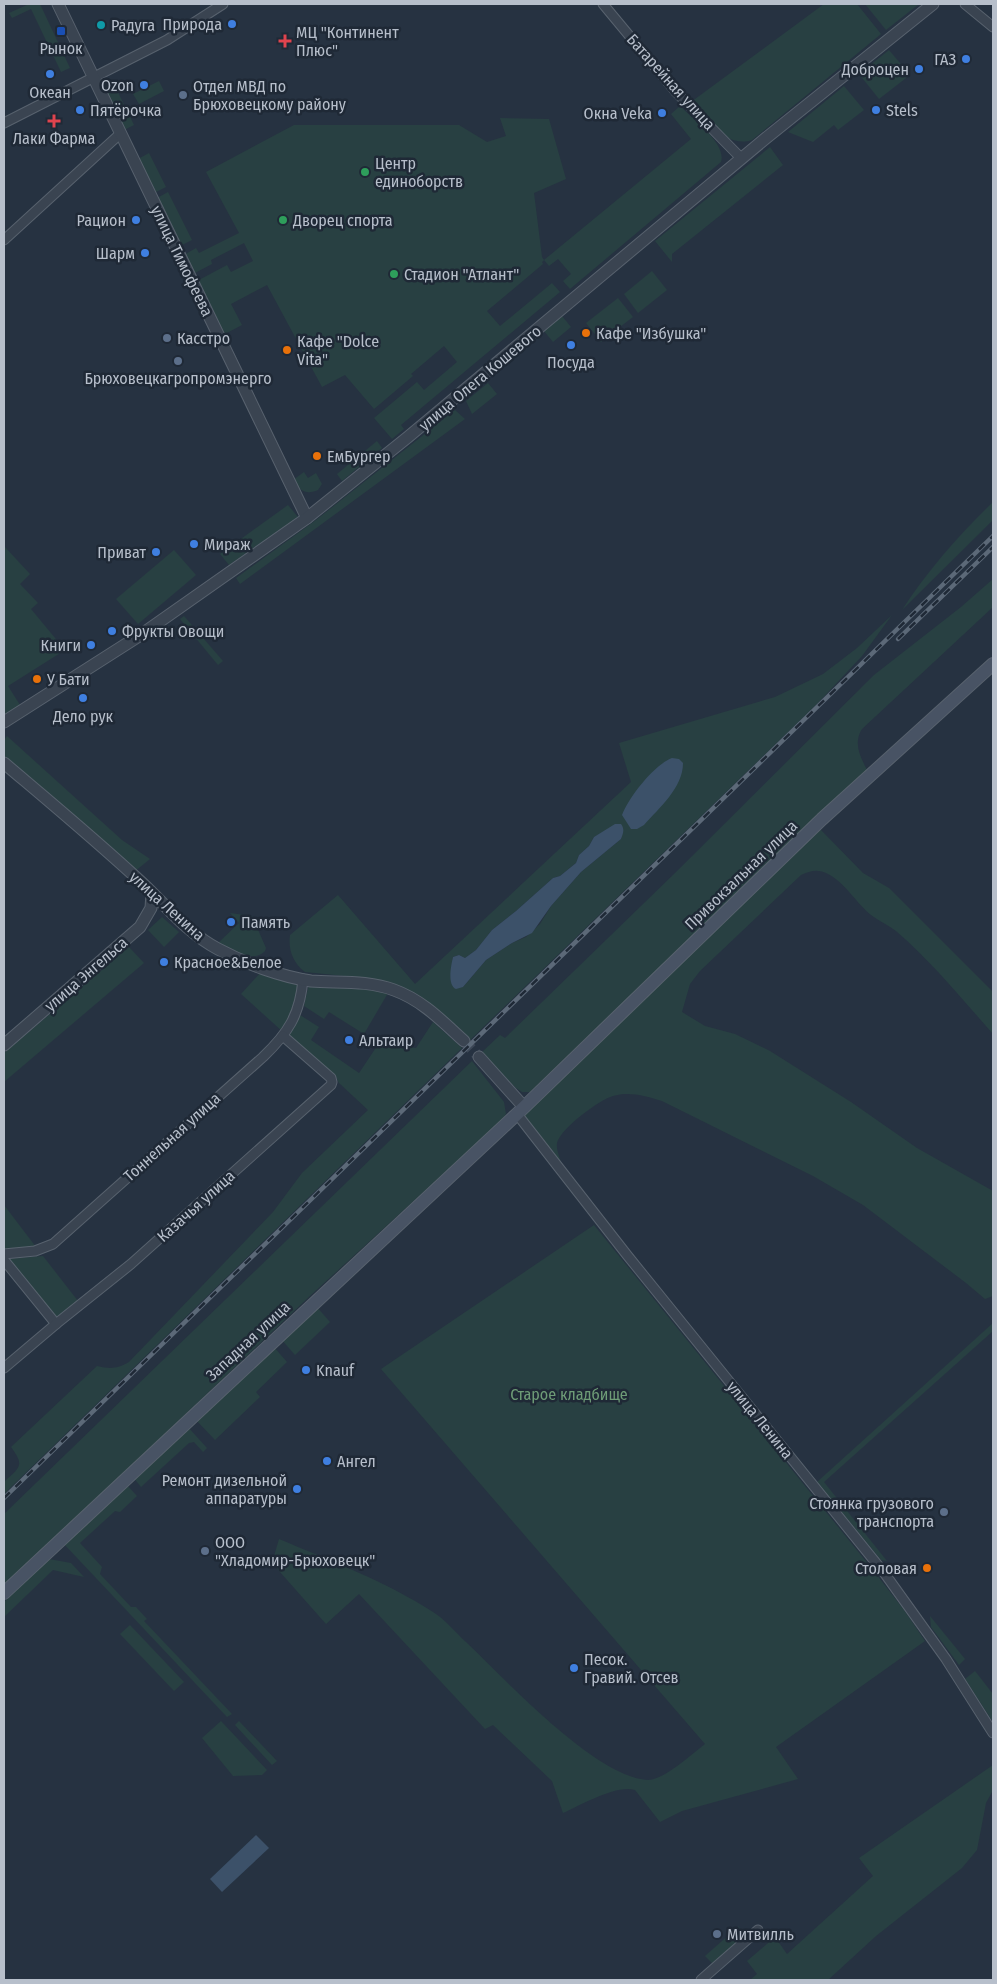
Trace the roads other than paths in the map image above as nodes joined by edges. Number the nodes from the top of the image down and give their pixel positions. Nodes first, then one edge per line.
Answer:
1 (58, 4) edge
2 (223, 4) edge
3 (603, 4) edge
4 (933, 4) edge
5 (964, 4) edge
6 (993, 27) edge
7 (93, 76) junction
8 (4, 123) edge
9 (121, 133) junction
10 (741, 158) junction
11 (4, 240) edge
12 (306, 518) junction
13 (993, 664) edge
14 (4, 722) edge
15 (4, 763) edge
16 (152, 893) junction
17 (302, 980) junction
18 (283, 1036) junction
19 (464, 1041) tunnel mouth
20 (4, 1045) edge
21 (478, 1057) tunnel mouth
22 (520, 1111) junction
23 (4, 1254) edge
24 (4, 1260) edge
25 (56, 1324) junction
26 (4, 1368) edge
27 (4, 1593) edge
28 (993, 1733) edge
29 (758, 1930) dead end
30 (701, 1980) edge

1 - 7 street, улица Тимофеева
2 - 7 street
3 - 10 street, Батарейная улица
4 - 10 street, улица Олега Кошевого
5 - 6 street
7 - 8 street
7 - 9 street, улица Тимофеева
9 - 11 street
9 - 12 street, улица Тимофеева
10 - 12 street, улица Олега Кошевого
12 - 14 street, улица Олега Кошевого
13 - 22 main road, Привокзальная улица
15 - 16 street, улица Ленина
16 - 17 street, улица Ленина
16 - 20 street, улица Энгельса
17 - 18 street, Тоннельная улица
17 - 19 street, улица Ленина
18 - 23 street, Тоннельная улица
18 - 25 street, Казачья улица
21 - 22 street, улица Ленина
22 - 27 main road, Западная улица
22 - 28 street, улица Ленина
24 - 25 street
25 - 26 street, Казачья улица
29 - 30 street

